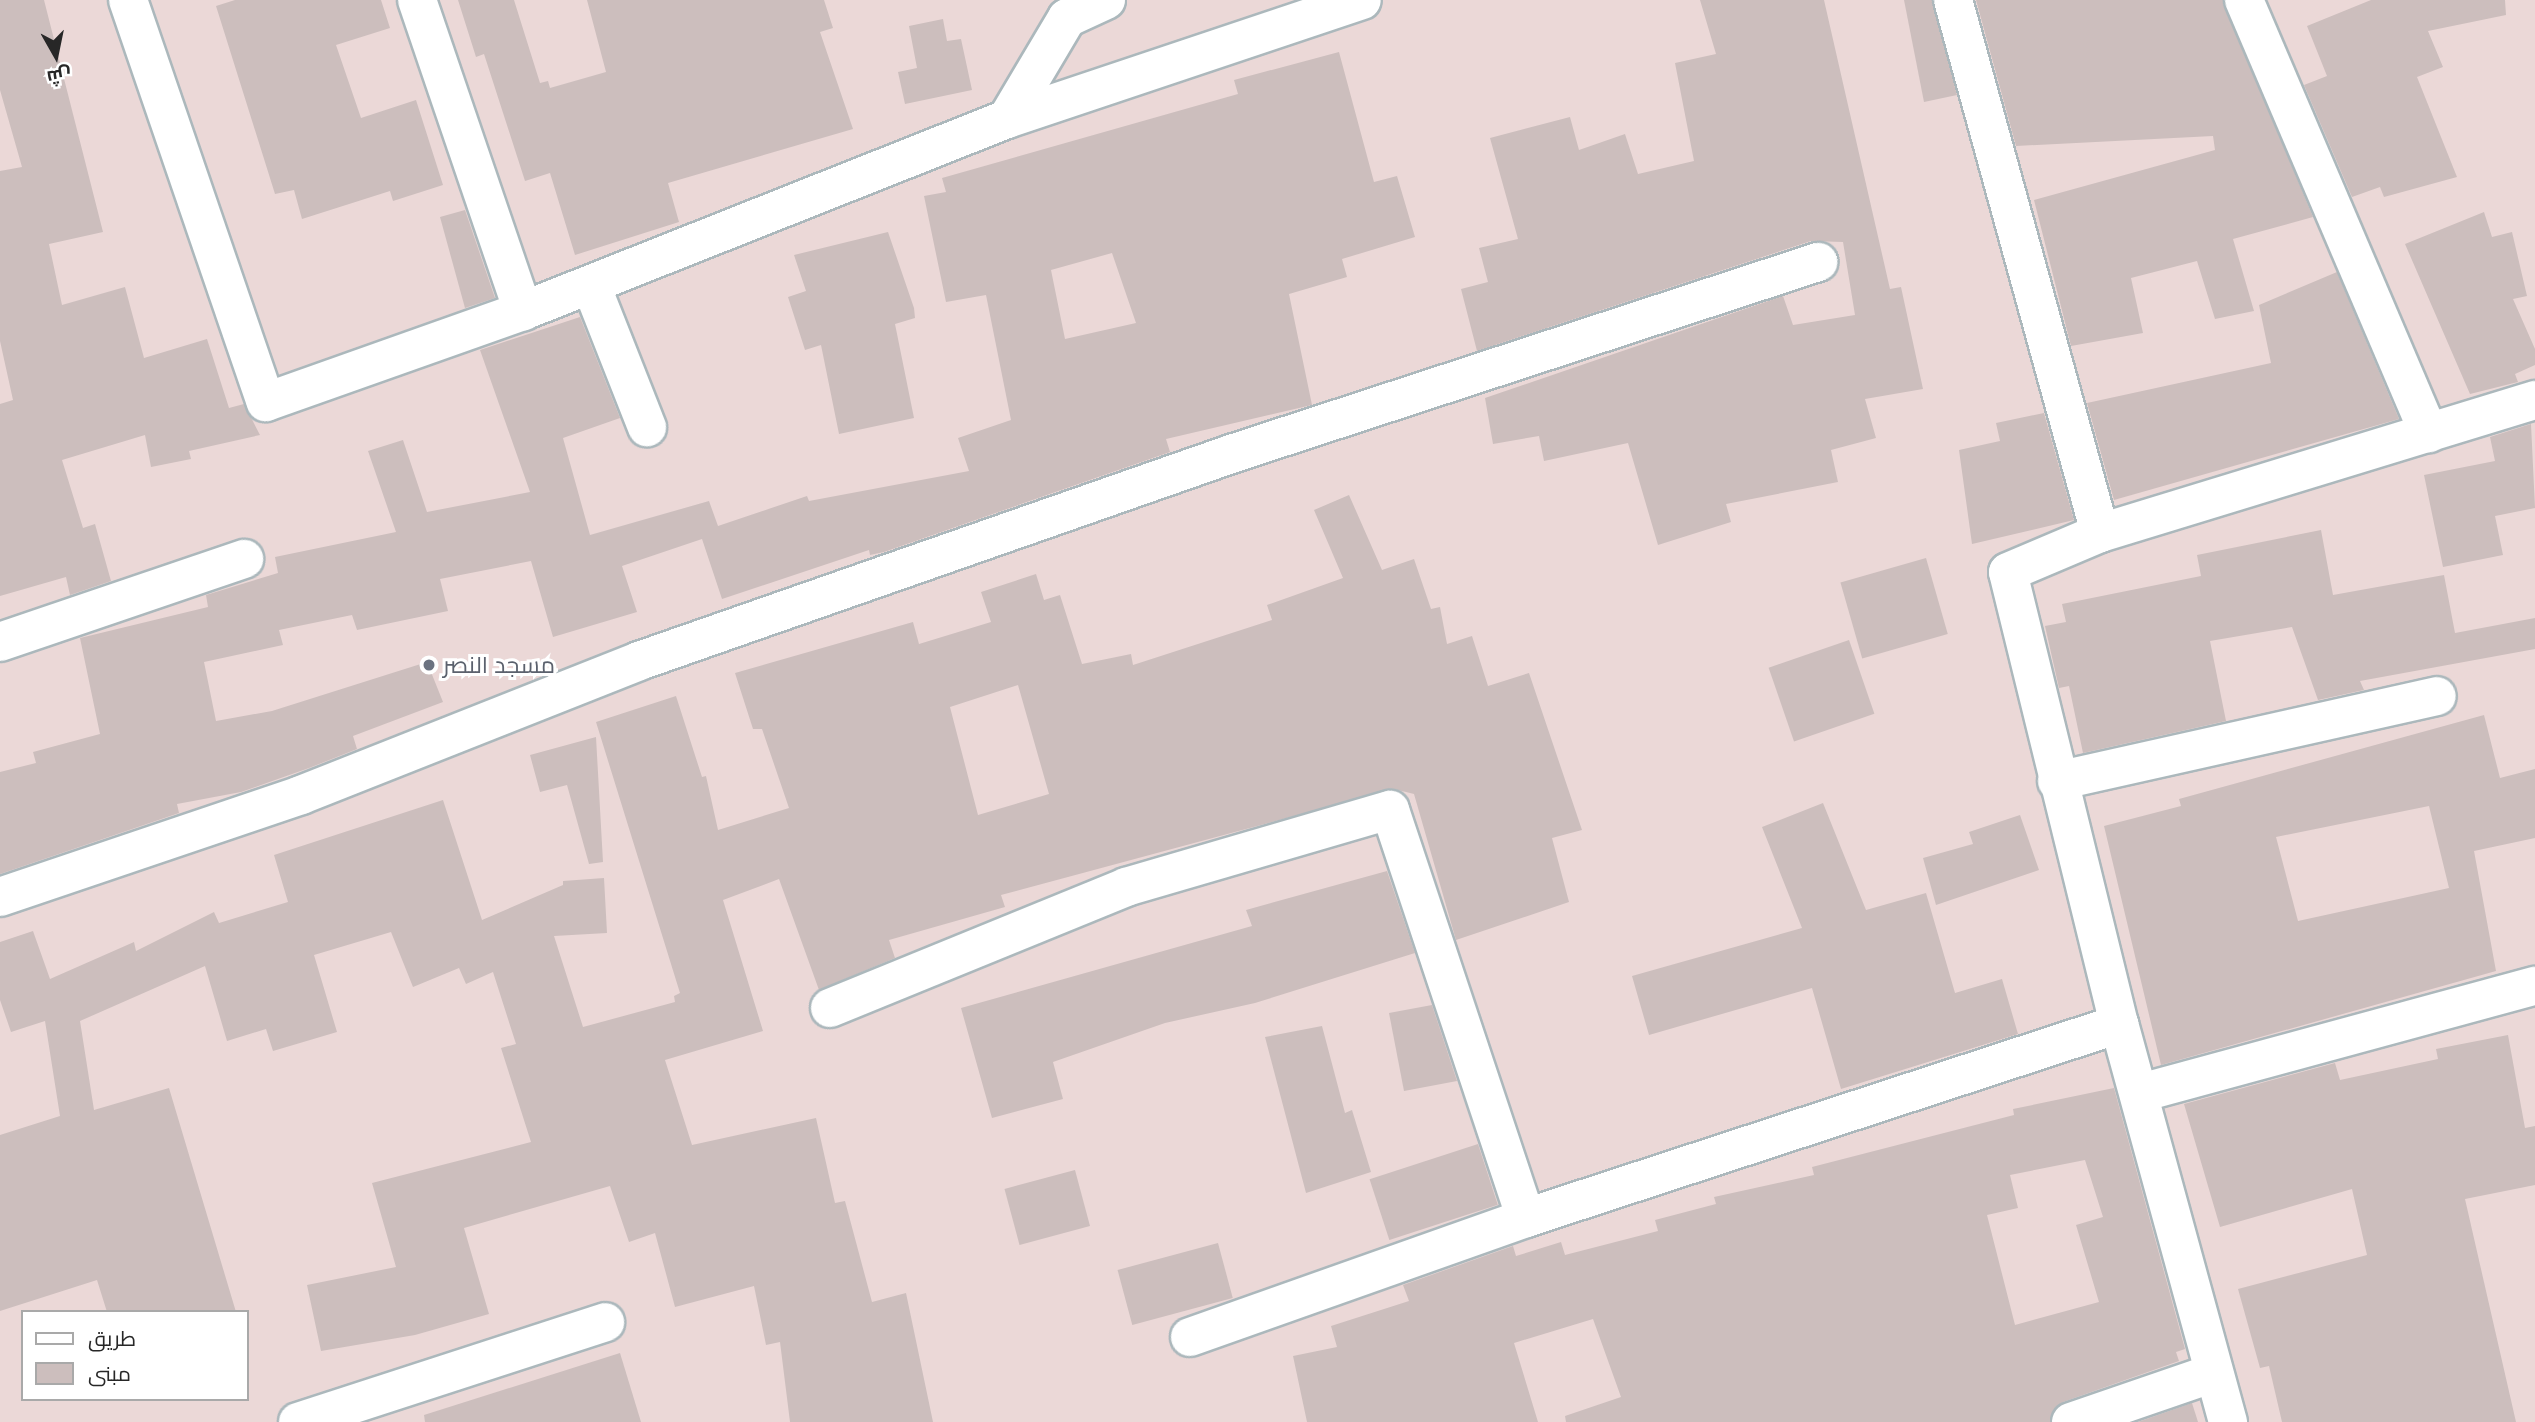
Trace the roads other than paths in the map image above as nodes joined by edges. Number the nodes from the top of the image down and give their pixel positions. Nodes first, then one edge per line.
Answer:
1 (128, 0) edge
2 (417, 0) edge
3 (1106, 0) edge
4 (1362, 0) edge
5 (1952, 0) edge
6 (2244, 0) edge
7 (1007, 119) junction
8 (1818, 262) dead end
9 (591, 285) junction
10 (523, 312) junction
11 (2535, 400) edge
12 (647, 427) dead end
13 (2429, 433) junction
14 (2100, 533) junction
15 (244, 559) dead end
16 (0, 642) edge
17 (2437, 696) dead end
18 (2057, 781) junction
19 (0, 898) edge
20 (2535, 986) edge
21 (830, 1008) dead end
22 (2119, 1024) junction
23 (2140, 1093) junction
24 (1525, 1218) junction
25 (605, 1322) dead end
26 (1190, 1337) dead end
27 (2213, 1373) junction
28 (298, 1422) edge
29 (2071, 1422) edge
30 (2228, 1422) edge

1 - 10 street
2 - 10 street
3 - 7 street
4 - 7 street
5 - 14 street
6 - 13 street
7 - 9 street
8 - 19 street
9 - 10 street
9 - 12 street
11 - 13 street
13 - 14 street
14 - 18 street
15 - 16 street
17 - 18 street
18 - 22 street
20 - 23 street
21 - 24 street
22 - 23 street
22 - 24 street
23 - 27 street
24 - 26 street
25 - 28 street
27 - 29 street
27 - 30 street

